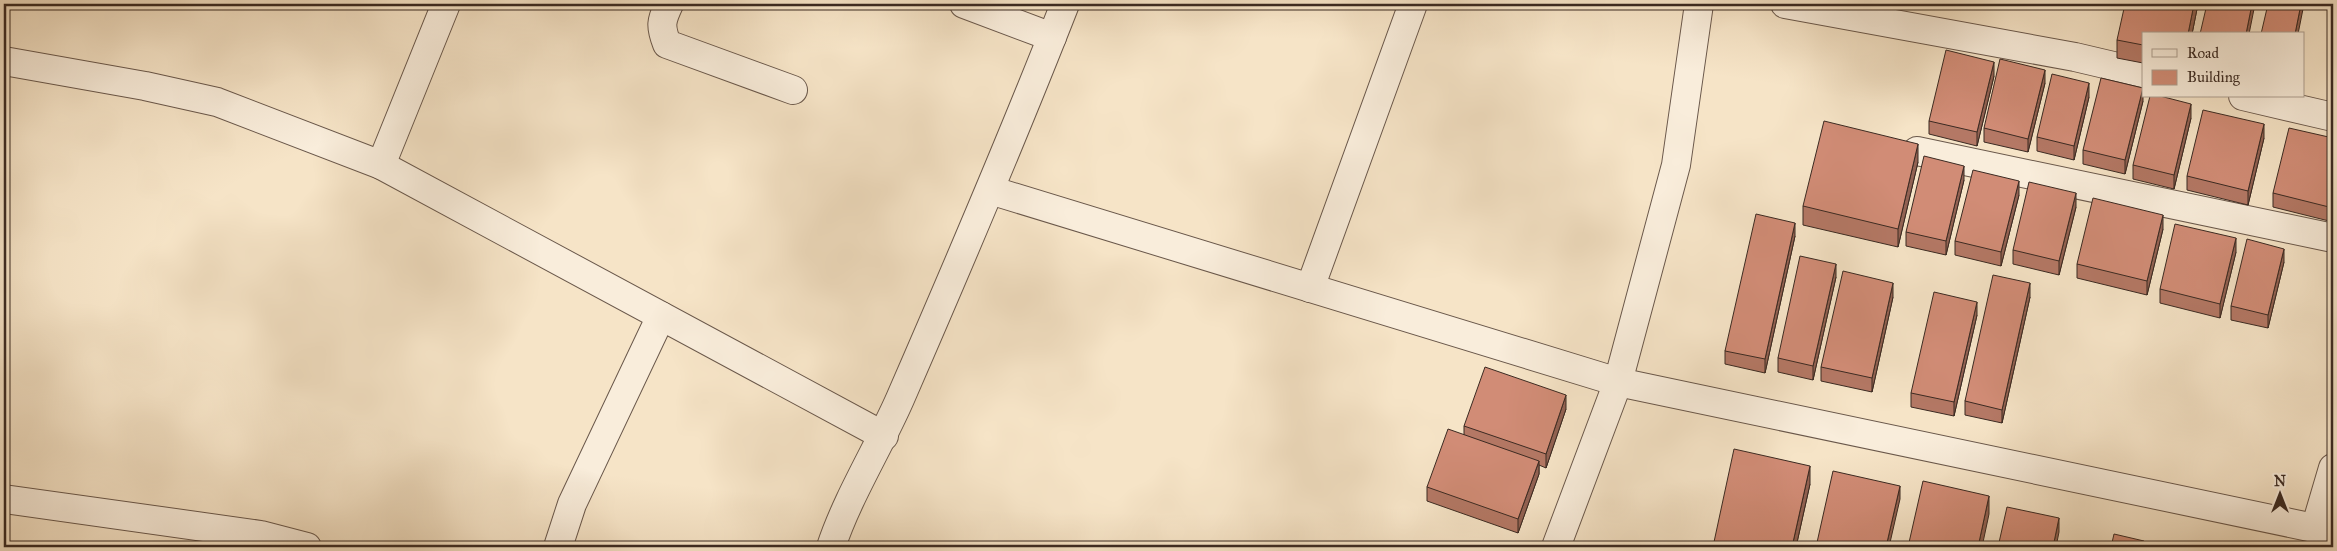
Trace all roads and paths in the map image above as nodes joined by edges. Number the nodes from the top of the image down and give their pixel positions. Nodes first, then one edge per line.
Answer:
1 (446, 4) edge
2 (669, 4) edge
3 (964, 4) edge
4 (1065, 4) edge
5 (1413, 4) edge
6 (1699, 4) edge
7 (1785, 4) edge
8 (1052, 38) junction
9 (4, 61) edge
10 (2142, 73) edge
11 (793, 90) dead end
12 (2252, 98) edge
13 (2333, 117) edge
14 (1917, 151) edge
15 (381, 165) junction
16 (990, 190) junction
17 (2333, 238) edge
18 (1310, 288) junction
19 (660, 316) junction
20 (1618, 382) junction
21 (884, 436) junction
22 (2333, 468) edge
23 (4, 499) edge
24 (2324, 530) edge
25 (307, 547) edge
26 (558, 547) edge
27 (831, 547) edge
28 (1556, 547) edge

1 - 15 street
2 - 11 street
3 - 8 street
4 - 8 street
5 - 18 street
6 - 20 street
7 - 10 street
8 - 16 street
9 - 15 street
12 - 13 street
14 - 17 street
15 - 19 street
16 - 18 street
16 - 21 street
18 - 20 street
19 - 21 street
19 - 26 street
20 - 24 street
20 - 28 street
21 - 27 street
22 - 24 street
23 - 25 street

